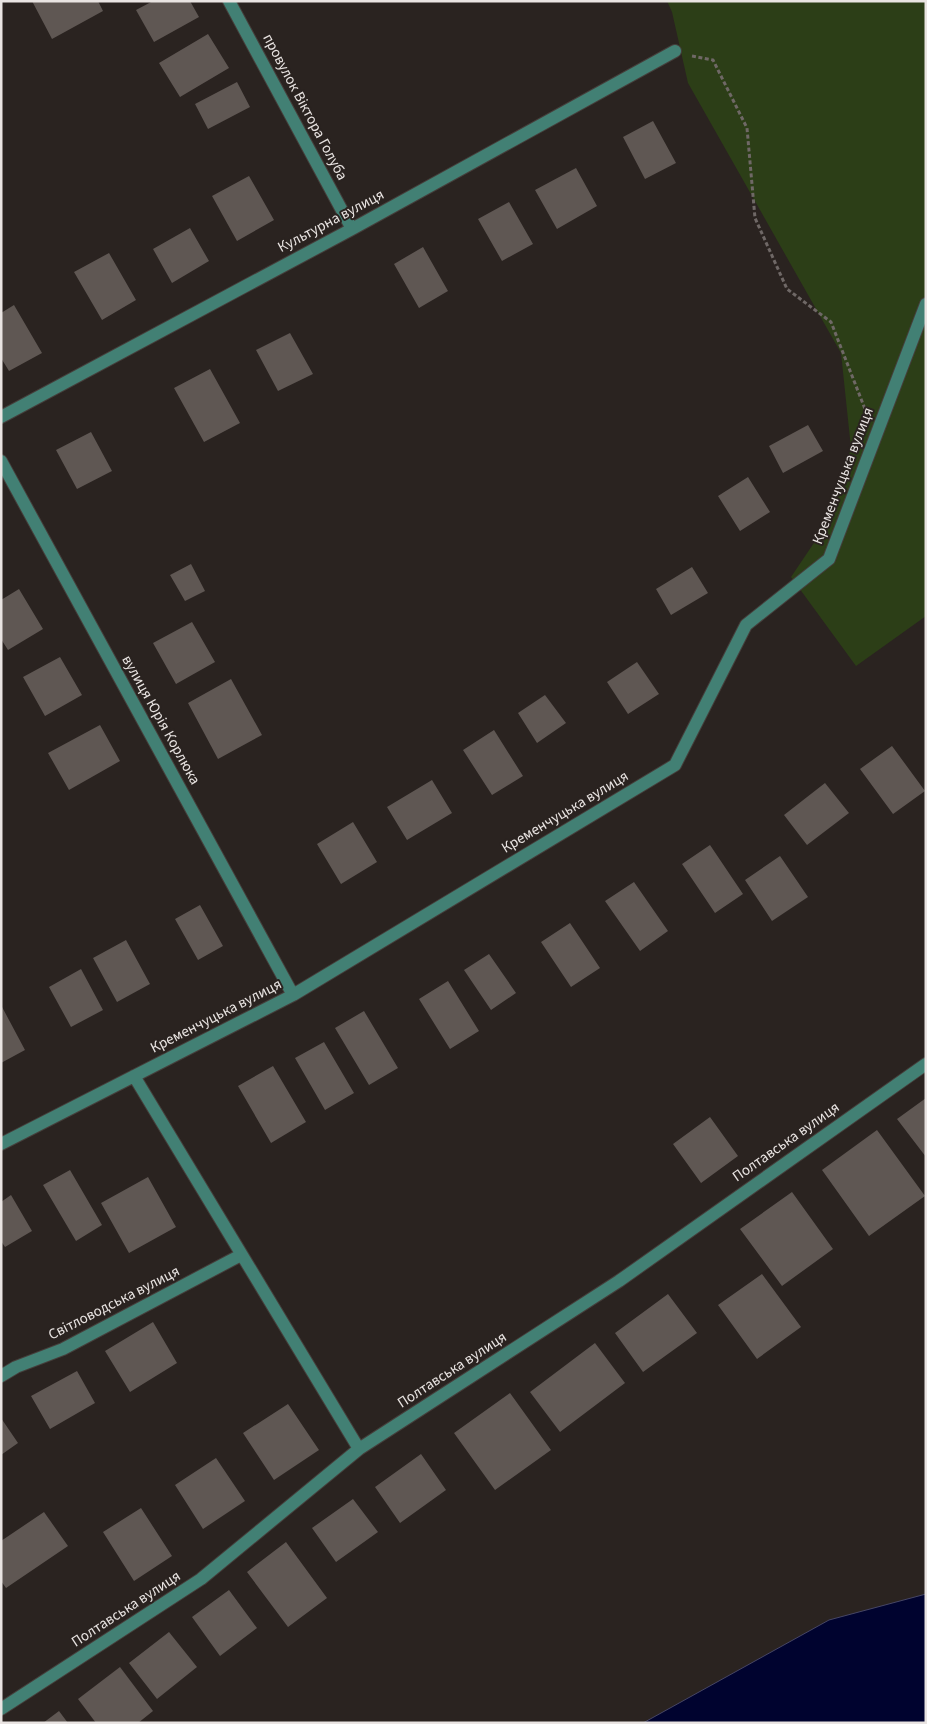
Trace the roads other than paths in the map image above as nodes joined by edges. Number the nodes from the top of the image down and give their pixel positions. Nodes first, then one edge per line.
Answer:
1 (230, 1) edge
2 (675, 52) road end
3 (352, 229) junction
4 (926, 304) edge
5 (1, 417) edge
6 (1, 461) edge
7 (293, 995) junction
8 (926, 1064) edge
9 (134, 1076) junction
10 (1, 1144) edge
11 (241, 1255) junction
12 (1, 1376) edge
13 (359, 1449) junction
14 (1, 1709) edge

1 - 3 street, провулок Віктора Голуба
2 - 3 street, Культурна вулиця
3 - 5 street, Культурна вулиця
4 - 7 street, Кременчуцька вулиця
6 - 7 street, вулиця Юрія Корлюка
7 - 9 street, Кременчуцька вулиця
8 - 13 street, Полтавська вулиця
9 - 10 street, Кременчуцька вулиця
9 - 11 street
11 - 12 street, Світловодська вулиця
11 - 13 street
13 - 14 street, Полтавська вулиця

